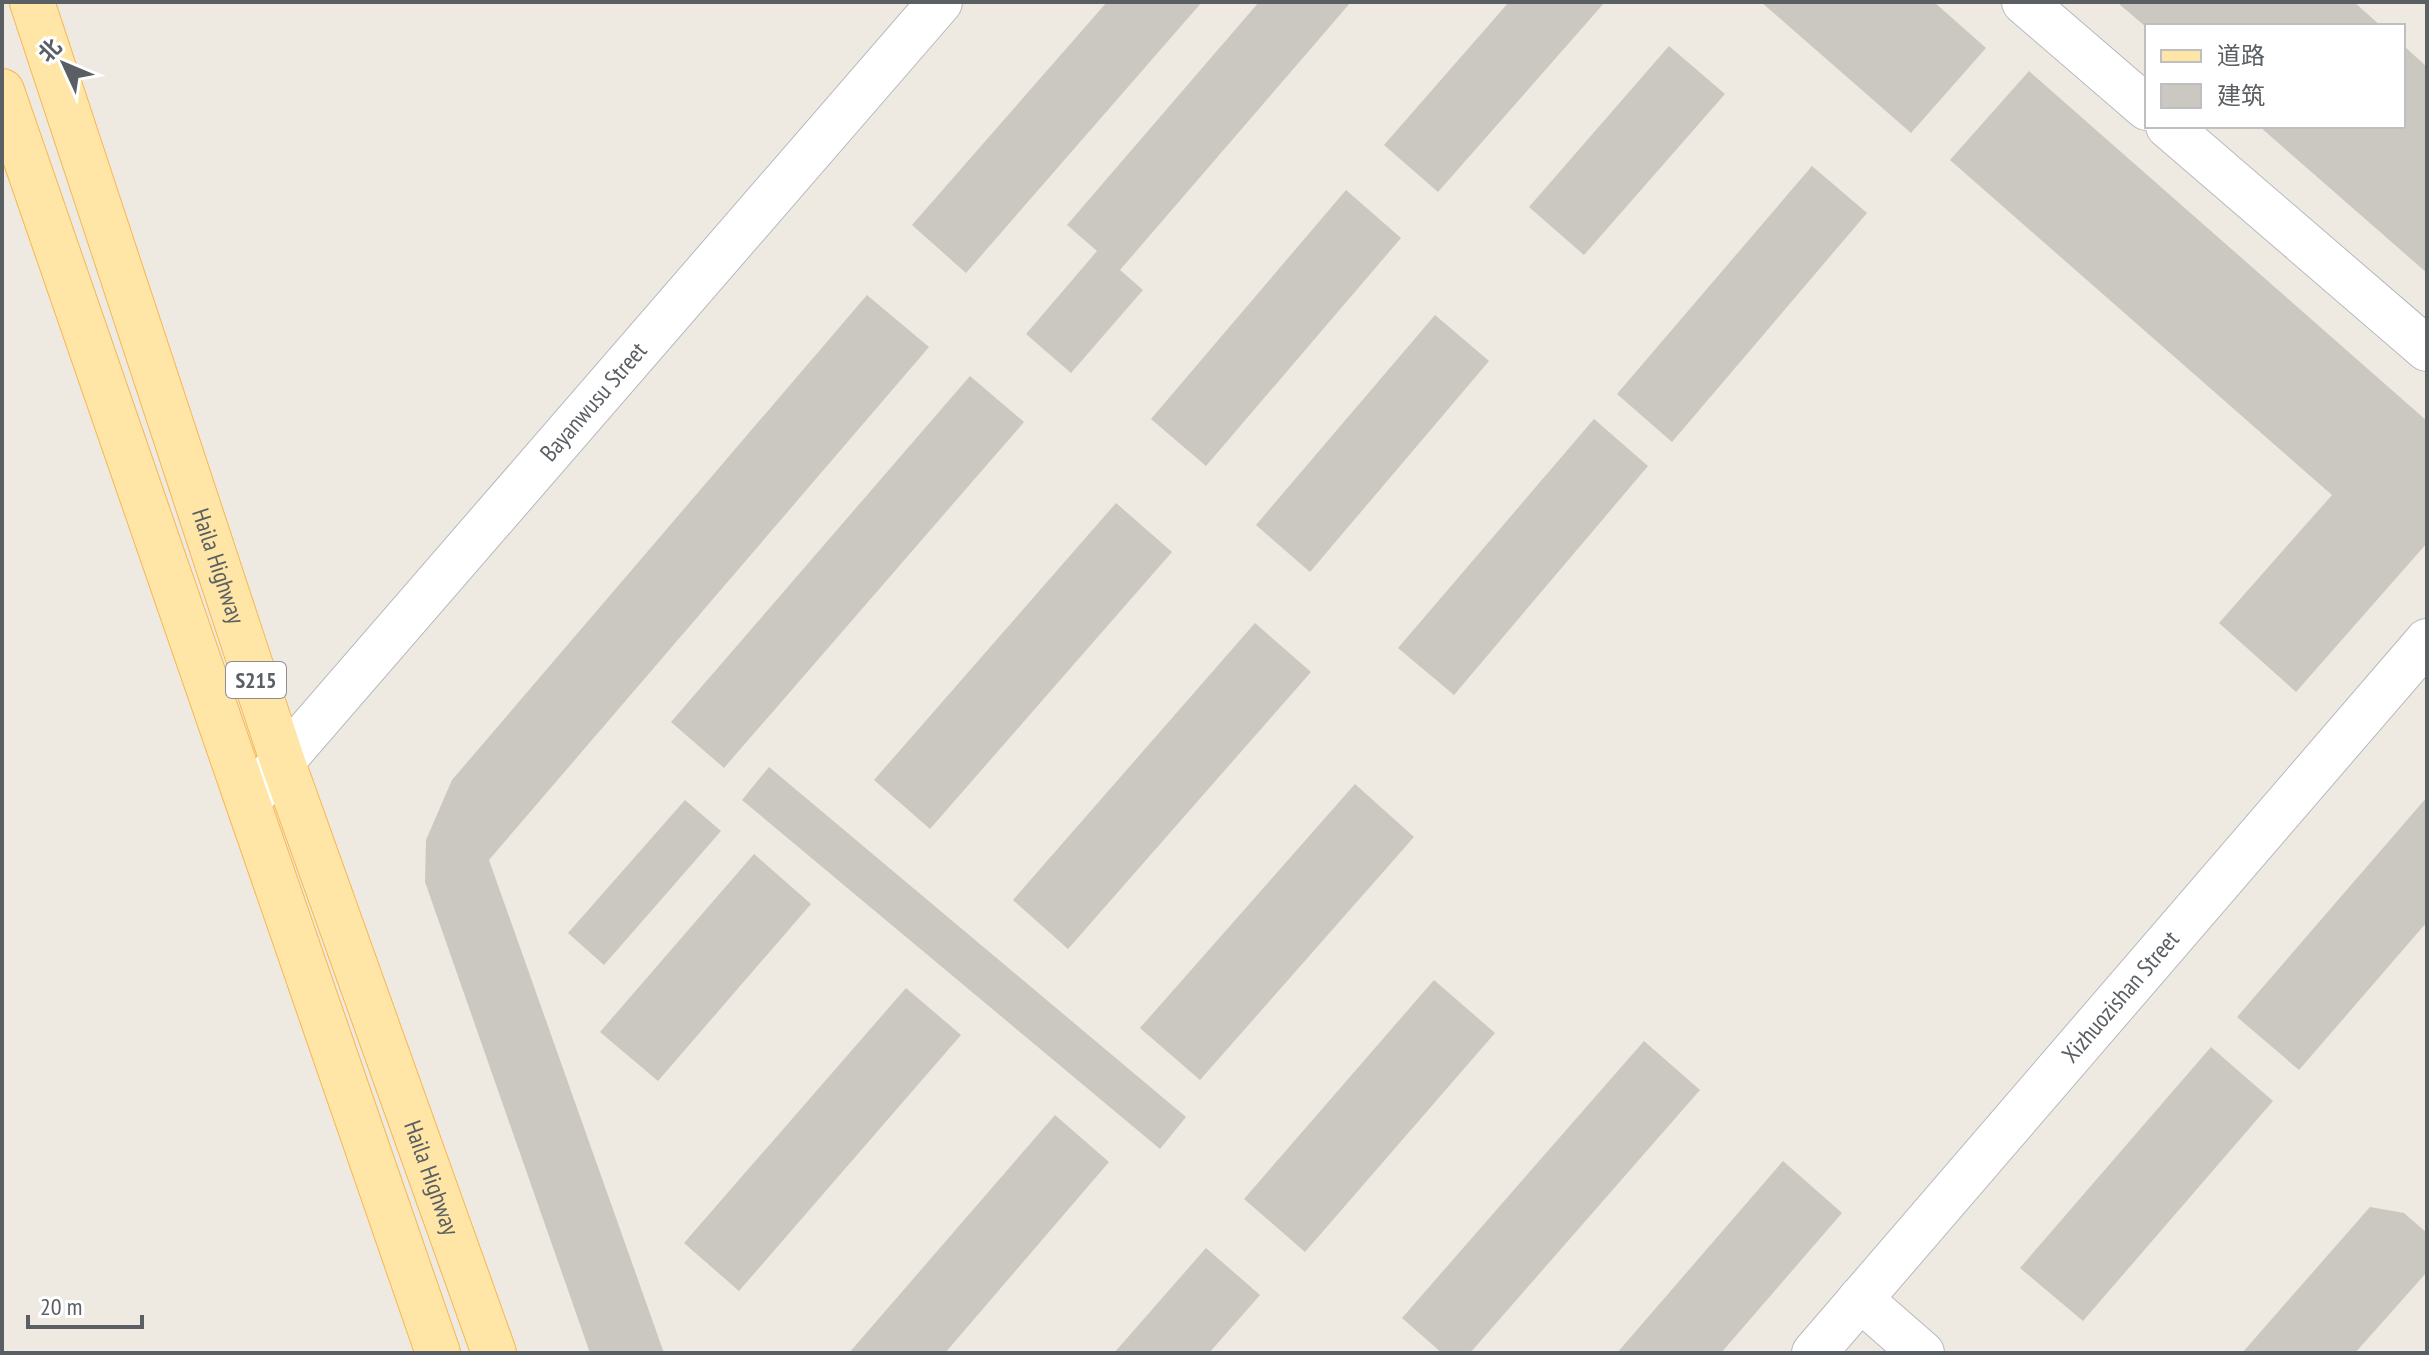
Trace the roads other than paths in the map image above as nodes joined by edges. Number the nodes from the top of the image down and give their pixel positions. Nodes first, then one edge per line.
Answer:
1 (32, 2) edge
2 (918, 2) edge
3 (940, 2) edge
4 (2032, 5) edge
5 (2, 91) edge
6 (2145, 106) edge
7 (2170, 128) edge
8 (2427, 349) edge
9 (2427, 641) edge
10 (281, 755) junction
11 (245, 793) junction
12 (1860, 1299) junction
13 (438, 1353) edge
14 (494, 1353) edge
15 (1814, 1353) edge
16 (1922, 1353) edge

1 - 10 main road, Haila Highway / S215
2 - 10 street, Bayanwusu Street
3 - 10 street, Bayanwusu Street
4 - 6 street
5 - 11 main road, Haila Highway / S215
7 - 8 street
9 - 12 street, Xizhuozishan Street
10 - 11 street, Bayanwusu Street
10 - 14 main road, Haila Highway / S215
11 - 13 main road, Haila Highway / S215
12 - 15 street, Xizhuozishan Street
12 - 16 street

